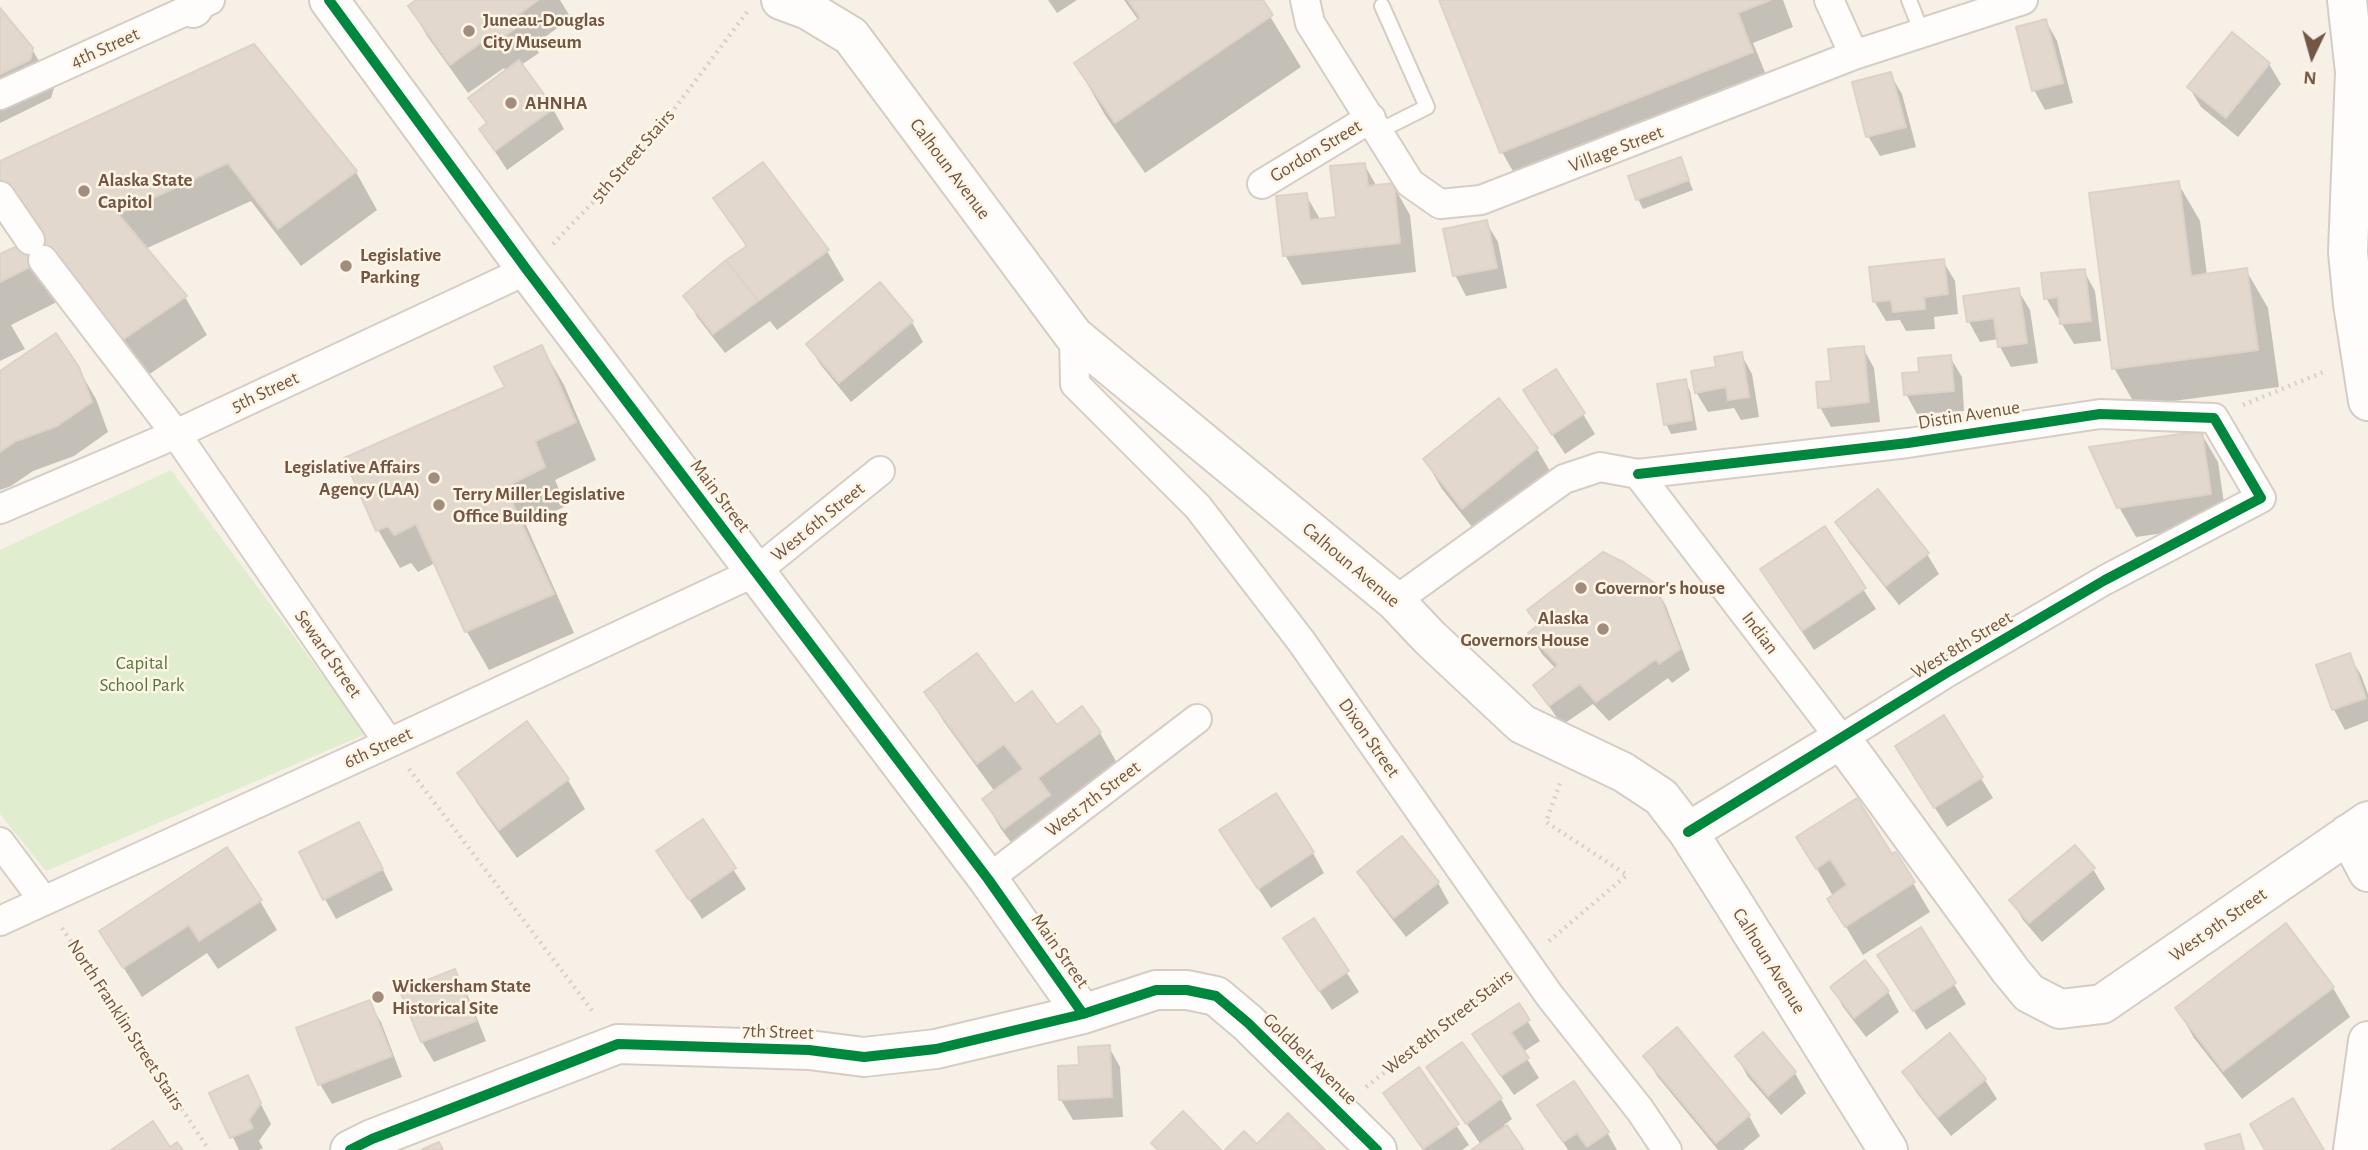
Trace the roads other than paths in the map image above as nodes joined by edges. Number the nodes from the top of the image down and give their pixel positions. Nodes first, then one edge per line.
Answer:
1 (328, 0) edge
2 (1305, 0) edge
3 (1829, 0) edge
4 (1909, 0) edge
5 (2021, 0) edge
6 (2347, 0) edge
7 (200, 3) edge
8 (764, 5) edge
9 (1382, 5) dead end
10 (1922, 33) junction
11 (1854, 55) junction
12 (0, 95) edge
13 (1375, 125) junction
14 (1262, 184) dead end
15 (0, 195) edge
16 (527, 270) junction
17 (1074, 336) junction
18 (2368, 401) edge
19 (176, 434) junction
20 (880, 471) dead end
21 (1638, 474) junction
22 (2260, 498) joint
23 (0, 509) edge
24 (755, 572) junction
25 (1395, 601) junction
26 (1197, 719) dead end
27 (1841, 739) junction
28 (389, 743) junction
29 (2358, 828) edge
30 (1688, 832) junction
31 (0, 842) edge
32 (2368, 872) edge
33 (988, 879) junction
34 (44, 901) junction
35 (0, 921) edge
36 (1216, 996) joint
37 (2060, 1009) joint
38 (1083, 1014) junction
39 (2368, 1041) edge
40 (350, 1150) edge
41 (1377, 1150) edge
42 (1667, 1150) edge
43 (1888, 1150) edge
44 (2353, 1150) edge

1 - 16 street, Main Street
2 - 13 street, Village Street
3 - 11 street
4 - 10 lane
5 - 10 street, Village Street
6 - 18 street
7 - 12 street, 4th Street
8 - 17 street, Calhoun Avenue
9 - 13 lane
10 - 11 street, Village Street
11 - 13 street, Village Street
13 - 14 street, Gordon Street
15 - 19 street, Seward Street
16 - 19 street, 5th Street
16 - 24 street, Main Street
17 - 25 street, Calhoun Avenue
17 - 42 street, Dixon Street
19 - 23 street, 5th Street
19 - 28 street, Seward Street
20 - 24 street, West 6th Street
21 - 22 street, Distin Avenue
21 - 25 street
21 - 27 street, Indian
22 - 27 street, West 8th Street
24 - 28 street, 6th Street
24 - 33 street, Main Street
25 - 30 street, Calhoun Avenue
26 - 33 street, West 7th Street
27 - 30 street, West 8th Street
27 - 37 street, Indian
28 - 34 street, 6th Street
29 - 32 street
29 - 37 street, West 9th Street
30 - 43 street, Calhoun Avenue
31 - 34 street
33 - 38 street, Main Street
34 - 35 street, 6th Street
36 - 38 street, 7th Street
36 - 41 street, Goldbelt Avenue
38 - 40 street, 7th Street
39 - 44 street

